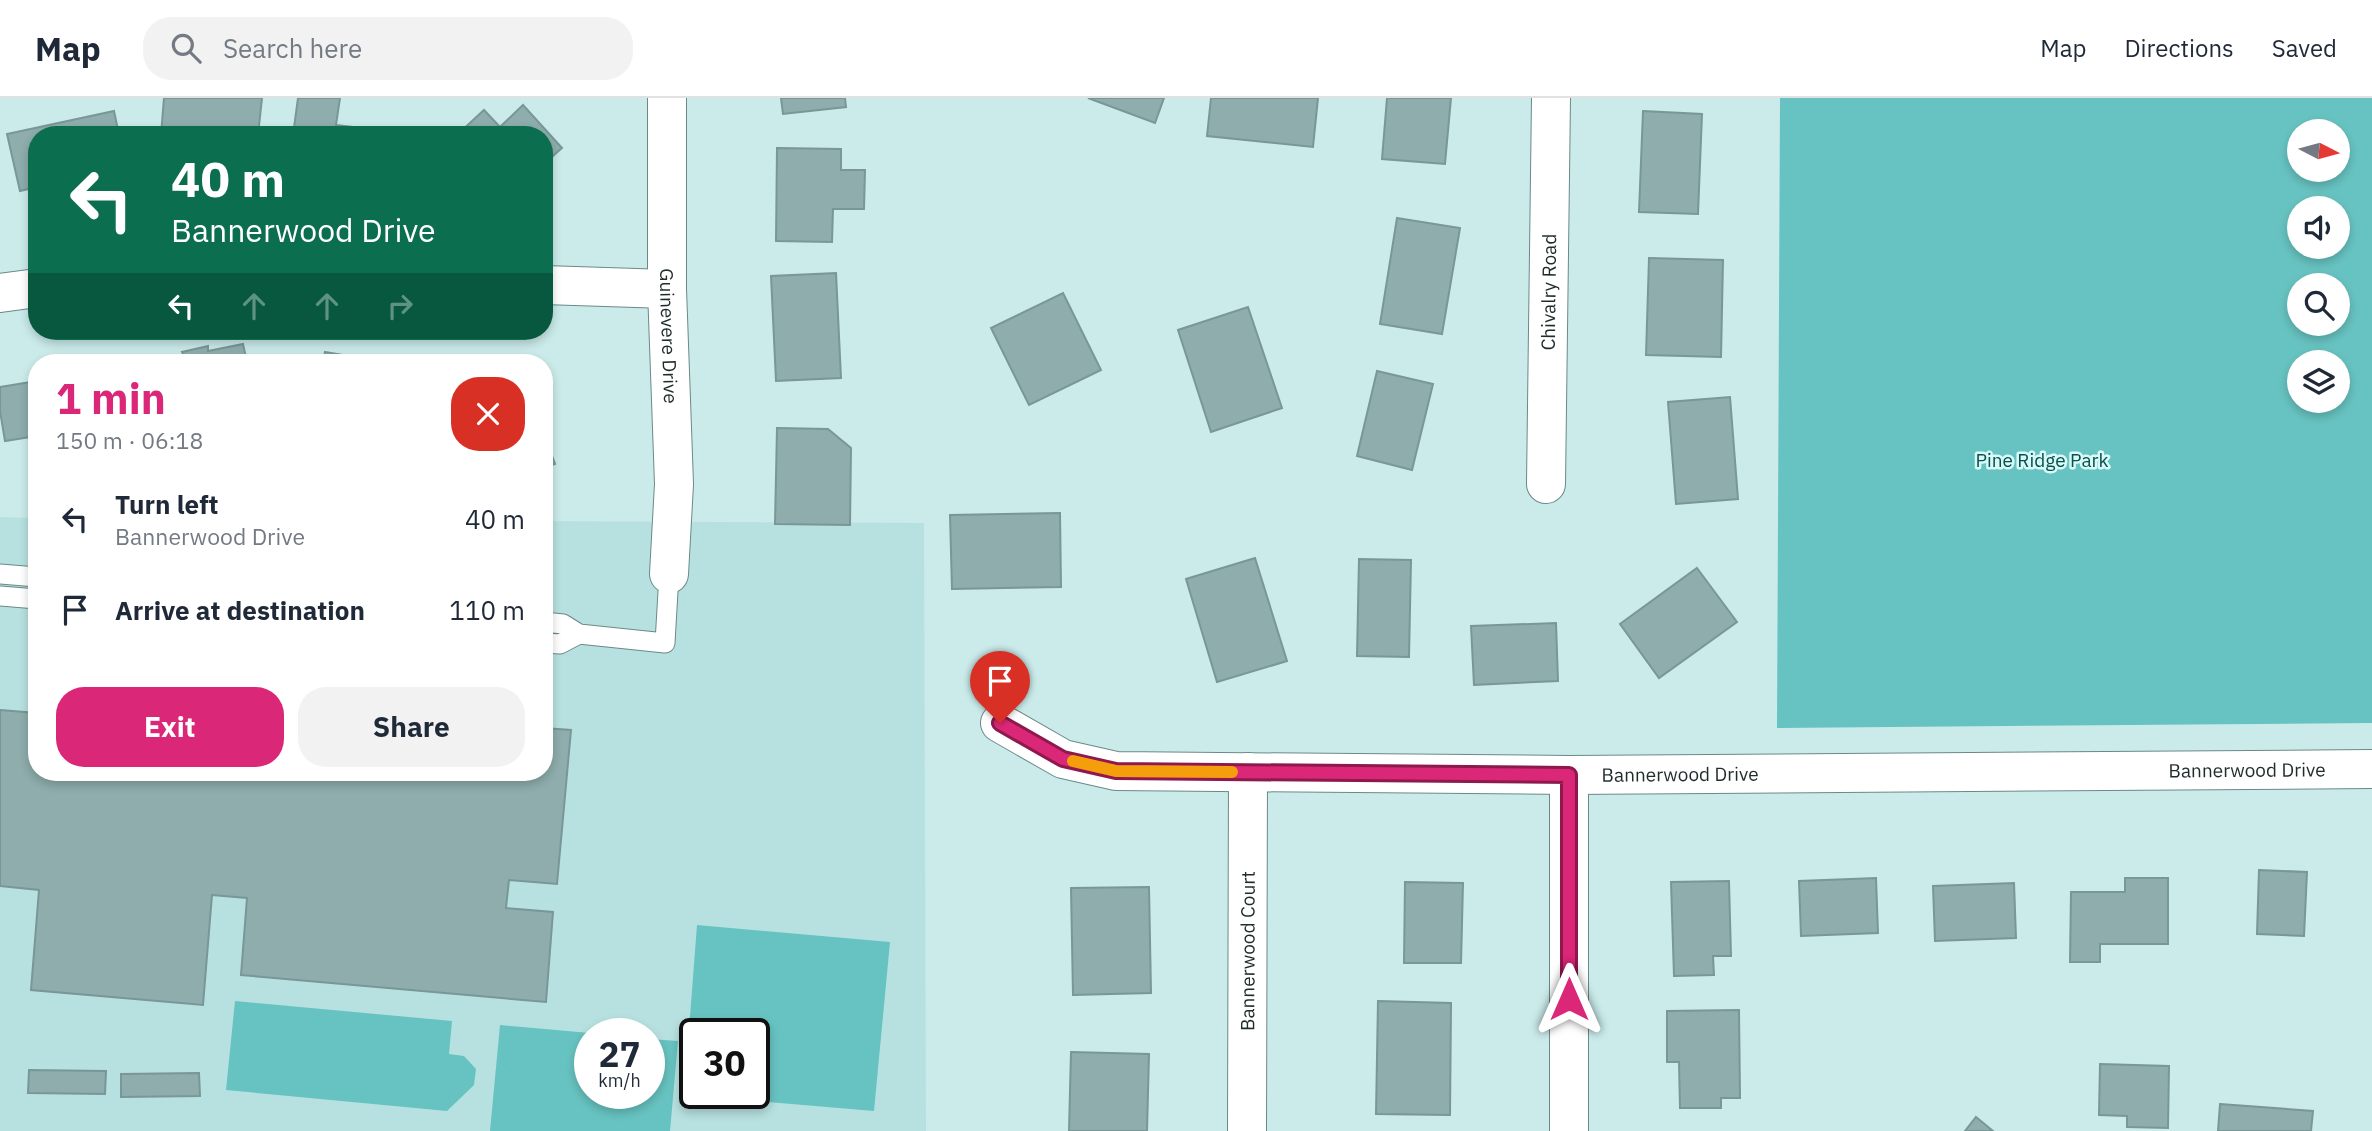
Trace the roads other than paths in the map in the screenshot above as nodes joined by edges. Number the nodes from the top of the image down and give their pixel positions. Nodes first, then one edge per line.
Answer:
1 (667, 98) edge
2 (1551, 98) edge
3 (553, 285) edge
4 (28, 289) edge
5 (667, 289) junction
6 (0, 293) edge
7 (1546, 484) dead end
8 (0, 574) edge
9 (669, 574) joint
10 (28, 576) edge
11 (0, 596) edge
12 (28, 598) edge
13 (553, 623) edge
14 (579, 634) junction
15 (553, 644) edge
16 (1000, 723) dead end
17 (2372, 769) edge
18 (1248, 772) junction
19 (1569, 775) junction
20 (1247, 1131) edge
21 (1569, 1131) edge

1 - 5 street, Guinevere Drive
2 - 7 street, Chivalry Road
3 - 5 street
4 - 6 street
5 - 9 street, Guinevere Drive
8 - 10 lane
9 - 14 lane
11 - 12 lane
13 - 14 lane
14 - 15 lane
16 - 18 street, Bannerwood Drive
17 - 19 street, Bannerwood Drive
18 - 19 street, Bannerwood Drive
18 - 20 street, Bannerwood Court
19 - 21 street

